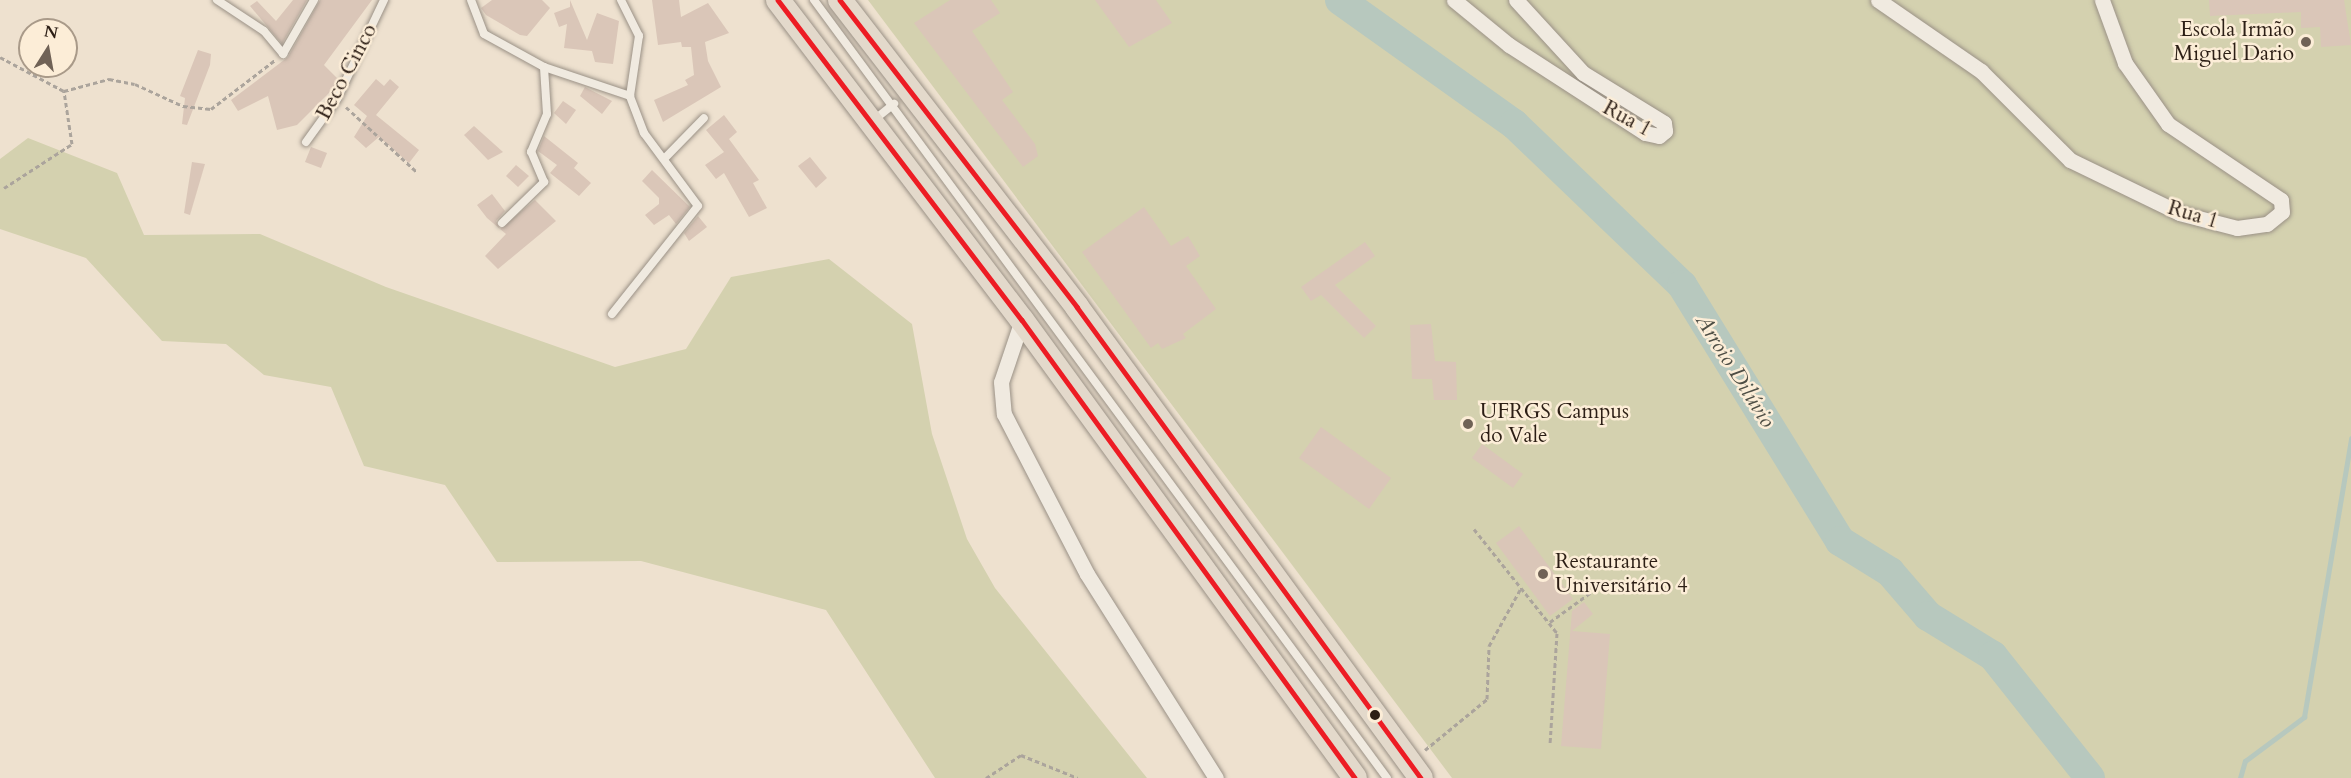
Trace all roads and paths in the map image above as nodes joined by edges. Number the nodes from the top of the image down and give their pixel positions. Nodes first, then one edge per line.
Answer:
1 (217, 0) edge
2 (314, 0) edge
3 (384, 0) edge
4 (471, 0) edge
5 (621, 0) edge
6 (778, 0) edge
7 (814, 0) edge
8 (840, 0) edge
9 (1454, 0) edge
10 (1516, 0) edge
11 (1878, 0) edge
12 (2102, 0) edge
13 (283, 54) junction
14 (0, 57) edge
15 (544, 67) junction
16 (64, 91) junction
17 (630, 96) junction
18 (336, 99) junction
19 (894, 105) junction
20 (704, 118) dead end
21 (872, 121) junction
22 (306, 142) dead end
23 (664, 159) junction
24 (417, 172) dead end
25 (4, 188) dead end
26 (502, 223) dead end
27 (612, 314) dead end
28 (1022, 320) junction
29 (1474, 529) dead end
30 (1521, 588) junction
31 (1594, 590) dead end
32 (1550, 622) junction
33 (1550, 745) dead end
34 (1424, 752) dead end
35 (986, 778) edge
36 (1078, 778) edge
37 (1216, 778) edge
38 (1355, 778) edge
39 (1387, 778) edge
40 (1421, 778) edge

1 - 13 lane
2 - 13 lane
3 - 18 lane, Beco Cinco
4 - 15 lane
5 - 17 lane
6 - 21 main road
7 - 19 lane
8 - 40 main road
9 - 10 street, Rua 1
11 - 12 street, Rua 1
13 - 16 path
14 - 16 path
15 - 17 lane
15 - 26 lane
16 - 25 path
17 - 23 lane
18 - 22 lane, Beco Cinco
18 - 24 path
19 - 21 lane
19 - 39 lane
20 - 23 lane
21 - 28 main road
23 - 27 lane
28 - 37 street
28 - 38 main road
29 - 30 path
30 - 32 path
30 - 34 path
31 - 32 path
32 - 33 path
35 - 36 path

